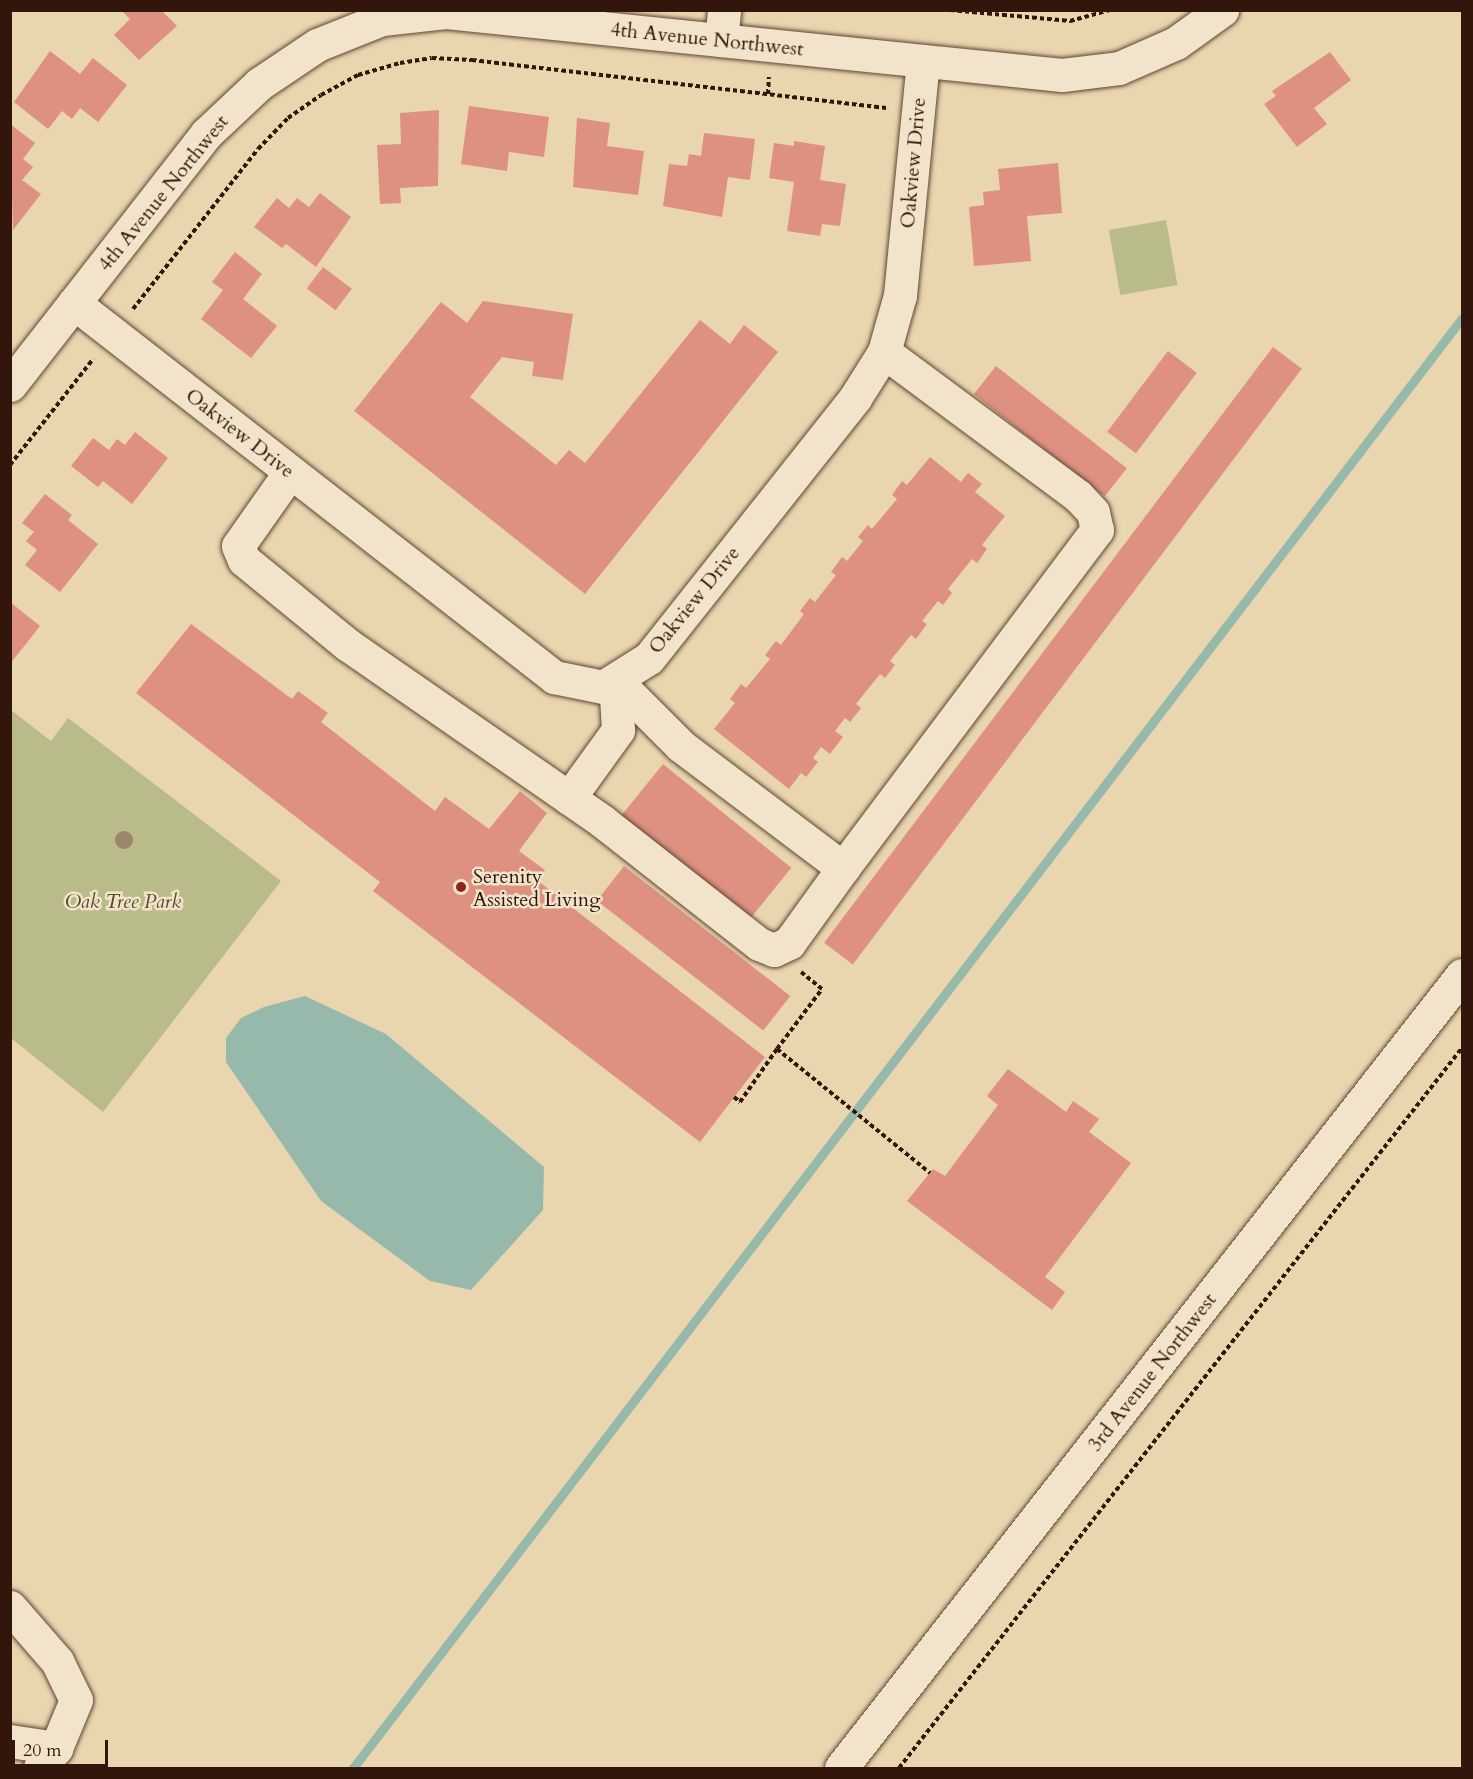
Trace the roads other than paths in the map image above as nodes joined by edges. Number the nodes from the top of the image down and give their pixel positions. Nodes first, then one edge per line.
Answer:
1 (1222, 10) edge
2 (722, 25) edge
3 (923, 61) junction
4 (74, 303) junction
5 (884, 352) junction
6 (10, 385) edge
7 (290, 472) junction
8 (615, 680) junction
9 (569, 798) junction
10 (843, 868) junction
11 (1462, 975) edge
12 (10, 1607) edge
13 (10, 1740) edge
14 (48, 1758) edge
15 (841, 1768) edge

1 - 3 street, 4th Avenue Northwest
2 - 3 street, 4th Avenue Northwest
2 - 4 street, 4th Avenue Northwest
3 - 5 street, Oakview Drive
4 - 6 street, 4th Avenue Northwest
4 - 7 street, Oakview Drive
5 - 8 street, Oakview Drive
5 - 10 street
7 - 8 street, Oakview Drive
7 - 9 street
8 - 9 street
8 - 10 street
9 - 10 street
11 - 15 street, 3rd Avenue Northwest
12 - 14 street
13 - 14 street

